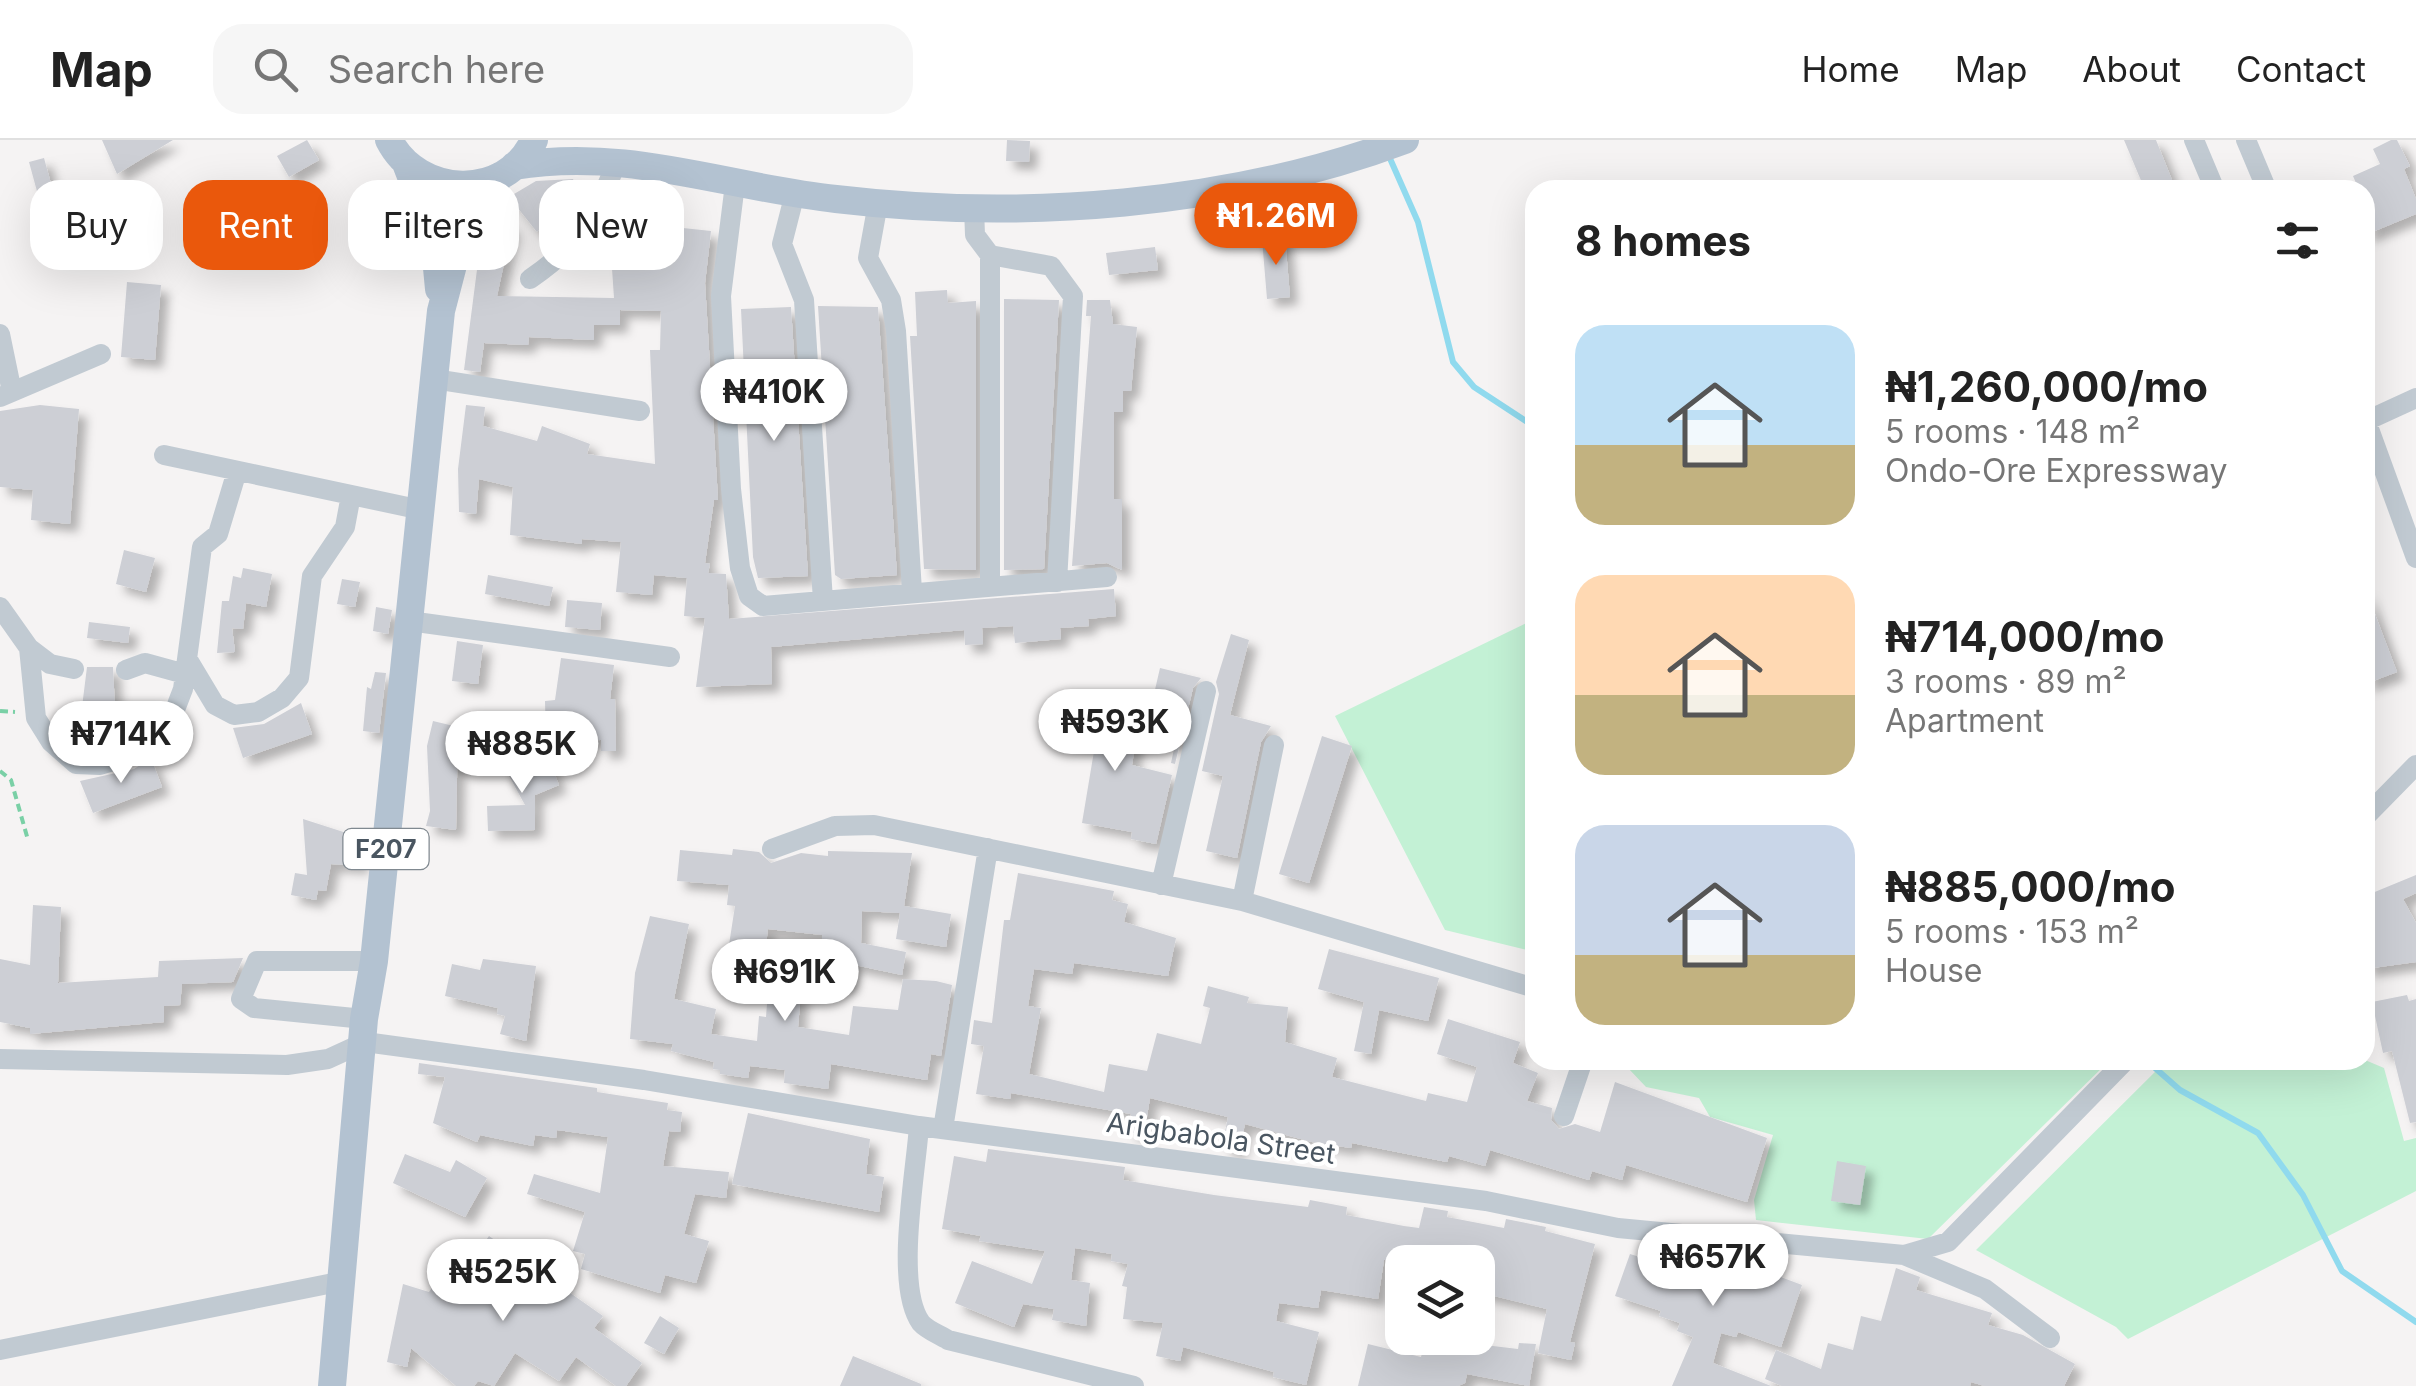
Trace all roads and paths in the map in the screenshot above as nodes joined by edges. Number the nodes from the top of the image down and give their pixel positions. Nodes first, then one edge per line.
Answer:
1 (389, 140) edge
2 (534, 140) edge
3 (2194, 140) edge
4 (2246, 140) edge
5 (1387, 146) edge
6 (616, 151) edge
7 (408, 166) junction
8 (507, 171) junction
9 (2210, 180) edge
10 (2263, 180) edge
11 (735, 184) junction
12 (795, 193) junction
13 (878, 203) junction
14 (974, 208) junction
15 (990, 255) junction
16 (530, 279) dead end
17 (441, 311) junction
18 (0, 334) edge
19 (101, 354) dead end
20 (434, 379) junction
21 (6, 394) edge
22 (2416, 398) edge
23 (640, 410) dead end
24 (2375, 415) edge
25 (2375, 444) edge
26 (164, 455) dead end
27 (236, 471) junction
28 (351, 495) junction
29 (418, 510) junction
30 (2416, 558) edge
31 (1107, 577) dead end
32 (1057, 582) junction
33 (990, 586) junction
34 (912, 591) junction
35 (823, 601) junction
36 (0, 607) edge
37 (409, 622) junction
38 (29, 648) junction
39 (670, 658) dead end
40 (186, 667) junction
41 (74, 669) dead end
42 (126, 670) dead end
43 (1206, 691) dead end
44 (1274, 745) dead end
45 (2416, 764) edge
46 (0, 771) edge
47 (2375, 806) edge
48 (28, 840) dead end
49 (772, 848) dead end
50 (988, 848) junction
51 (1161, 885) junction
52 (1242, 901) junction
53 (374, 961) junction
54 (1525, 985) edge
55 (364, 1031) junction
56 (0, 1058) edge
57 (1580, 1070) edge
58 (2116, 1070) edge
59 (1564, 1116) dead end
60 (920, 1126) junction
61 (942, 1129) junction
62 (1904, 1256) junction
63 (343, 1281) junction
64 (2050, 1338) dead end
65 (0, 1350) edge
66 (332, 1386) edge
67 (1134, 1386) edge

1 - 7 main road
2 - 8 main road
3 - 9 street
4 - 10 street
5 - 14 main road
6 - 8 main road
6 - 11 main road
6 - 16 street
7 - 8 main road
7 - 17 main road, F207
8 - 17 main road, F207
11 - 12 main road
11 - 35 street
12 - 13 main road
12 - 35 street
13 - 14 main road
13 - 34 street
14 - 15 street
15 - 32 street
15 - 33 street
17 - 20 main road, F207
18 - 21 street
19 - 21 street
20 - 23 street
20 - 29 main road, F207
22 - 24 street
25 - 30 street
26 - 27 street
27 - 28 street
27 - 40 street
28 - 29 street
28 - 40 street
29 - 37 main road, F207
31 - 32 street
32 - 33 street
33 - 34 street
34 - 35 street
36 - 38 street
37 - 39 street
37 - 53 main road, F207
38 - 40 street
38 - 41 street
40 - 42 street
43 - 51 street
44 - 52 street
45 - 47 street
46 - 48 path
49 - 50 street
50 - 51 street
50 - 61 street
51 - 52 street
52 - 54 street
53 - 55 main road, F207
53 - 55 street, Arigbabola Street
55 - 56 street
55 - 60 street, Arigbabola Street
55 - 63 main road, F207
57 - 59 street
58 - 62 street
60 - 61 street, Arigbabola Street
60 - 67 street
61 - 62 street, Arigbabola Street
62 - 64 street, Arigbabola Street
63 - 65 street
63 - 66 main road, F207

